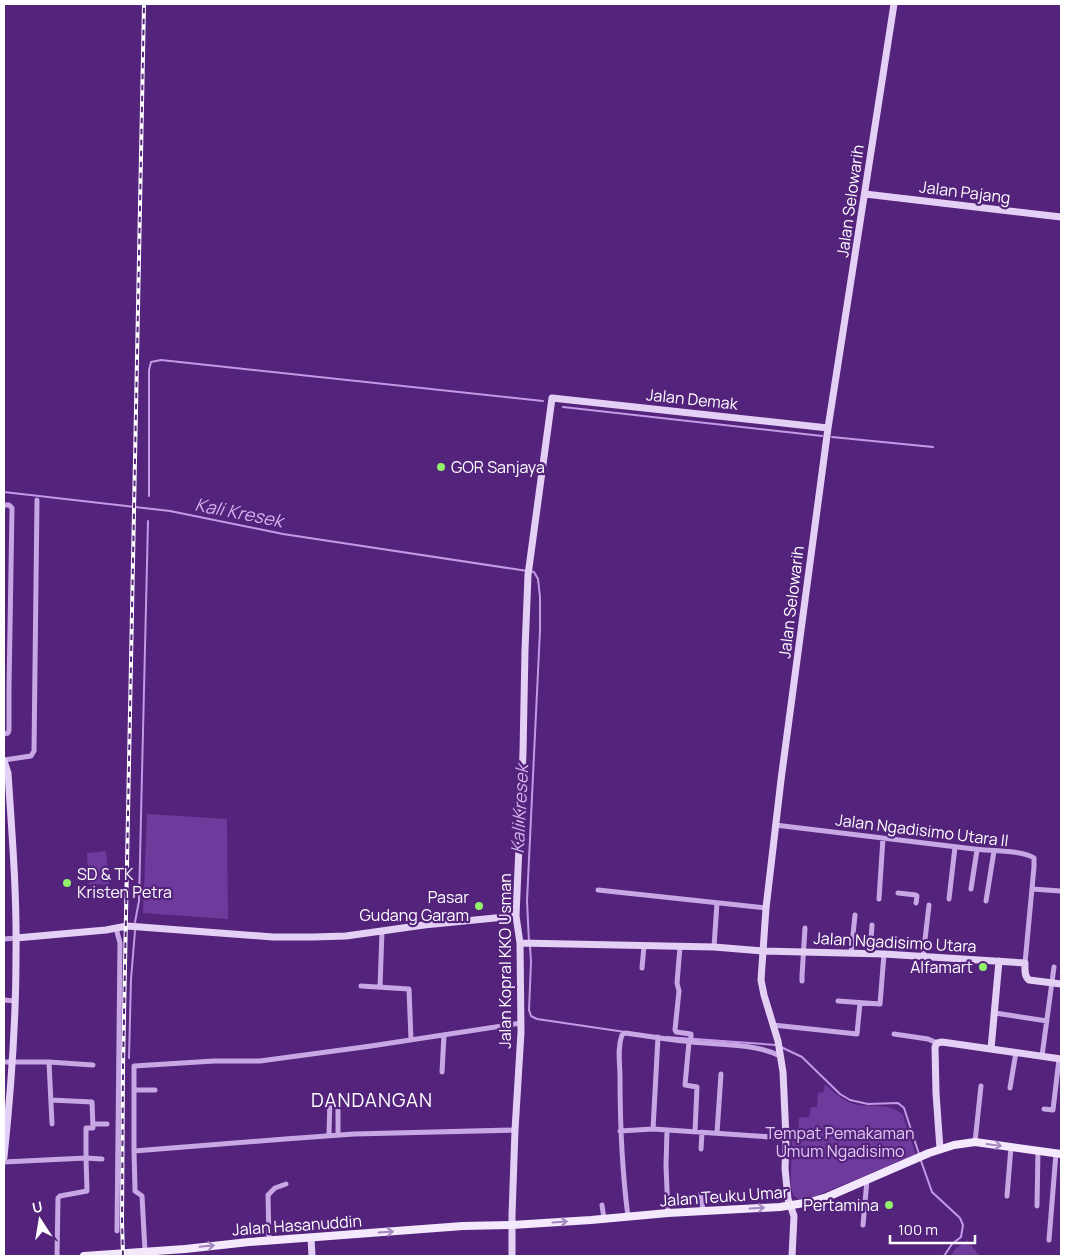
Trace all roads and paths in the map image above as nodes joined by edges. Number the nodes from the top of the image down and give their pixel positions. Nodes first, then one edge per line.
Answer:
1 (894, 4) edge
2 (865, 194) junction
3 (1061, 217) edge
4 (552, 398) joint
5 (828, 428) junction
6 (37, 500) dead end
7 (4, 505) edge
8 (4, 572) edge
9 (11, 572) junction
10 (7, 641) edge
11 (6, 687) edge
12 (4, 734) edge
13 (4, 761) edge
14 (775, 825) junction
15 (883, 838) junction
16 (955, 847) junction
17 (977, 850) junction
18 (994, 851) junction
19 (971, 888) dead end
20 (1032, 889) junction
21 (598, 890) dead end
22 (1061, 891) edge
23 (898, 894) dead end
24 (949, 898) dead end
25 (879, 899) dead end
26 (986, 901) dead end
27 (717, 903) junction
28 (916, 903) dead end
29 (929, 905) dead end
30 (766, 908) junction
31 (516, 916) junction
32 (855, 916) dead end
33 (872, 924) dead end
34 (116, 928) junction
35 (805, 928) dead end
36 (382, 931) junction
37 (16, 938) junction
38 (4, 940) edge
39 (525, 943) junction
40 (644, 946) junction
41 (680, 946) junction
42 (714, 947) junction
43 (763, 951) junction
44 (803, 952) junction
45 (851, 954) junction
46 (870, 954) junction
47 (884, 954) junction
48 (923, 957) junction
49 (999, 961) junction
50 (1025, 963) junction
51 (1054, 967) dead end
52 (642, 968) dead end
53 (802, 981) dead end
54 (1051, 983) junction
55 (1061, 984) edge
56 (361, 986) dead end
57 (380, 987) junction
58 (4, 1000) edge
59 (14, 1001) junction
60 (838, 1001) dead end
61 (860, 1003) junction
62 (995, 1013) junction
63 (1048, 1021) junction
64 (521, 1023) junction
65 (773, 1025) junction
66 (894, 1034) dead end
67 (444, 1035) junction
68 (658, 1037) junction
69 (411, 1040) junction
70 (690, 1042) junction
71 (937, 1043) junction
72 (991, 1049) junction
73 (1016, 1052) junction
74 (780, 1054) junction
75 (1042, 1056) junction
76 (1060, 1059) edge
77 (8, 1062) edge
78 (49, 1062) junction
79 (93, 1066) dead end
80 (442, 1072) dead end
81 (721, 1074) dead end
82 (981, 1086) dead end
83 (1010, 1088) dead end
84 (134, 1090) junction
85 (155, 1090) dead end
86 (330, 1096) dead end
87 (51, 1100) junction
88 (338, 1103) dead end
89 (1044, 1109) dead end
90 (6, 1121) edge
91 (52, 1124) dead end
92 (93, 1124) junction
93 (107, 1124) dead end
94 (653, 1129) junction
95 (515, 1130) junction
96 (667, 1130) junction
97 (620, 1131) junction
98 (695, 1132) junction
99 (702, 1132) junction
100 (717, 1133) junction
101 (338, 1135) junction
102 (329, 1136) junction
103 (786, 1138) junction
104 (975, 1142) junction
105 (1011, 1148) junction
106 (701, 1149) dead end
107 (940, 1149) junction
108 (1038, 1150) junction
109 (134, 1151) junction
110 (1059, 1153) edge
111 (4, 1157) edge
112 (86, 1158) junction
113 (102, 1159) dead end
114 (4, 1162) edge
115 (867, 1180) junction
116 (286, 1184) dead end
117 (701, 1193) dead end
118 (1008, 1196) dead end
119 (602, 1205) dead end
120 (789, 1205) junction
121 (1037, 1206) dead end
122 (703, 1211) junction
123 (668, 1214) junction
124 (628, 1217) junction
125 (604, 1219) junction
126 (512, 1225) junction
127 (863, 1226) dead end
128 (117, 1231) dead end
129 (311, 1238) junction
130 (269, 1240) junction
131 (1049, 1240) dead end
132 (145, 1251) junction
133 (57, 1256) edge
134 (84, 1256) edge
135 (312, 1256) edge
136 (512, 1256) edge
137 (792, 1256) edge

1 - 2 main road, Jalan Selowarih
2 - 3 main road, Jalan Pajang
2 - 5 main road, Jalan Selowarih
4 - 5 main road, Jalan Demak
4 - 31 main road, Jalan Kopral KKO Usman
5 - 14 main road, Jalan Selowarih
6 - 13 street
7 - 9 street
8 - 9 street
9 - 10 street
10 - 11 street
11 - 12 street
13 - 37 main road
14 - 15 street, Jalan Ngadisimo Utara II
14 - 30 main road, Jalan Selowarih
15 - 16 street, Jalan Ngadisimo Utara II
15 - 25 street
16 - 17 street, Jalan Ngadisimo Utara II
16 - 24 street
17 - 18 street, Jalan Ngadisimo Utara II
17 - 19 street
18 - 20 street, Jalan Ngadisimo Utara II
18 - 26 street
20 - 22 street
20 - 50 street
21 - 27 street
23 - 28 street
27 - 30 street
27 - 42 street
29 - 48 street
30 - 43 main road, Jalan Selowarih
31 - 36 main road
31 - 39 main road, Jalan Kopral KKO Usman
32 - 45 street
33 - 46 street
34 - 36 main road
34 - 37 main road
34 - 128 street
35 - 44 street
36 - 57 street
37 - 38 street
37 - 59 main road
39 - 40 main road, Jalan Ngadisimo Utara
39 - 64 main road, Jalan Kopral KKO Usman
40 - 41 main road, Jalan Ngadisimo Utara
40 - 52 street
41 - 42 main road, Jalan Ngadisimo Utara
41 - 70 street
42 - 43 main road, Jalan Ngadisimo Utara
43 - 44 main road, Jalan Ngadisimo Utara
43 - 65 main road, Jalan Selowarih
44 - 45 main road, Jalan Ngadisimo Utara
44 - 53 street
45 - 46 main road, Jalan Ngadisimo Utara
46 - 47 main road, Jalan Ngadisimo Utara
47 - 48 main road, Jalan Ngadisimo Utara
47 - 61 street
48 - 49 main road, Jalan Ngadisimo Utara
49 - 50 main road, Jalan Ngadisimo Utara
49 - 62 main road
50 - 54 main road
51 - 54 street
54 - 55 main road
54 - 63 street
56 - 57 street
57 - 69 street
58 - 59 street
59 - 77 main road
60 - 61 street
61 - 65 street
62 - 63 street
62 - 72 main road
63 - 75 street
64 - 67 street
64 - 95 main road, Jalan Kopral KKO Usman
65 - 74 main road, Jalan Selowarih
66 - 71 street
67 - 69 street
67 - 80 street
68 - 70 street
68 - 94 street
68 - 97 street
69 - 84 street
70 - 74 street
70 - 98 street
71 - 72 main road
71 - 107 main road
72 - 73 main road
73 - 75 main road
73 - 83 street
74 - 103 main road, Jalan Selowarih
75 - 76 main road
76 - 89 street
77 - 78 street
77 - 90 main road
78 - 79 street
78 - 87 street
81 - 100 street
82 - 104 street
84 - 85 street
84 - 109 street
86 - 102 street
87 - 91 street
87 - 92 street
88 - 101 street
90 - 111 main road
92 - 93 street
92 - 112 street
94 - 96 street
94 - 97 street
95 - 101 street
95 - 126 main road, Jalan Kopral KKO Usman
96 - 98 street
96 - 123 street
97 - 124 street
98 - 99 street
99 - 100 street
99 - 106 street
100 - 103 street
101 - 102 street
102 - 109 street
103 - 120 main road, Jalan Selowarih
104 -> 105 main road, Jalan Teuku Umar
104 - 107 main road, Jalan Teuku Umar
105 - 108 main road, Jalan Teuku Umar
105 - 118 street
107 - 115 main road, Jalan Teuku Umar
108 - 110 main road, Jalan Teuku Umar
108 - 121 street
109 - 132 street
110 - 131 street
112 - 113 street
112 - 114 street
112 - 133 street
115 - 120 main road, Jalan Teuku Umar
115 - 127 street
116 - 130 street
117 - 122 street
119 - 125 street
122 -> 120 main road, Jalan Teuku Umar
120 - 137 main road, Jalan Selowarih
122 - 123 main road, Jalan Teuku Umar
123 - 124 main road, Jalan Teuku Umar
124 - 125 main road, Jalan Teuku Umar
126 -> 125 main road, Jalan Teuku Umar
129 -> 126 main road, Jalan Hasanuddin
126 - 136 main road, Jalan Kopral KKO Usman
129 - 130 main road, Jalan Hasanuddin
129 - 135 main road
132 -> 130 main road, Jalan Hasanuddin
132 - 134 main road, Jalan Hasanuddin

